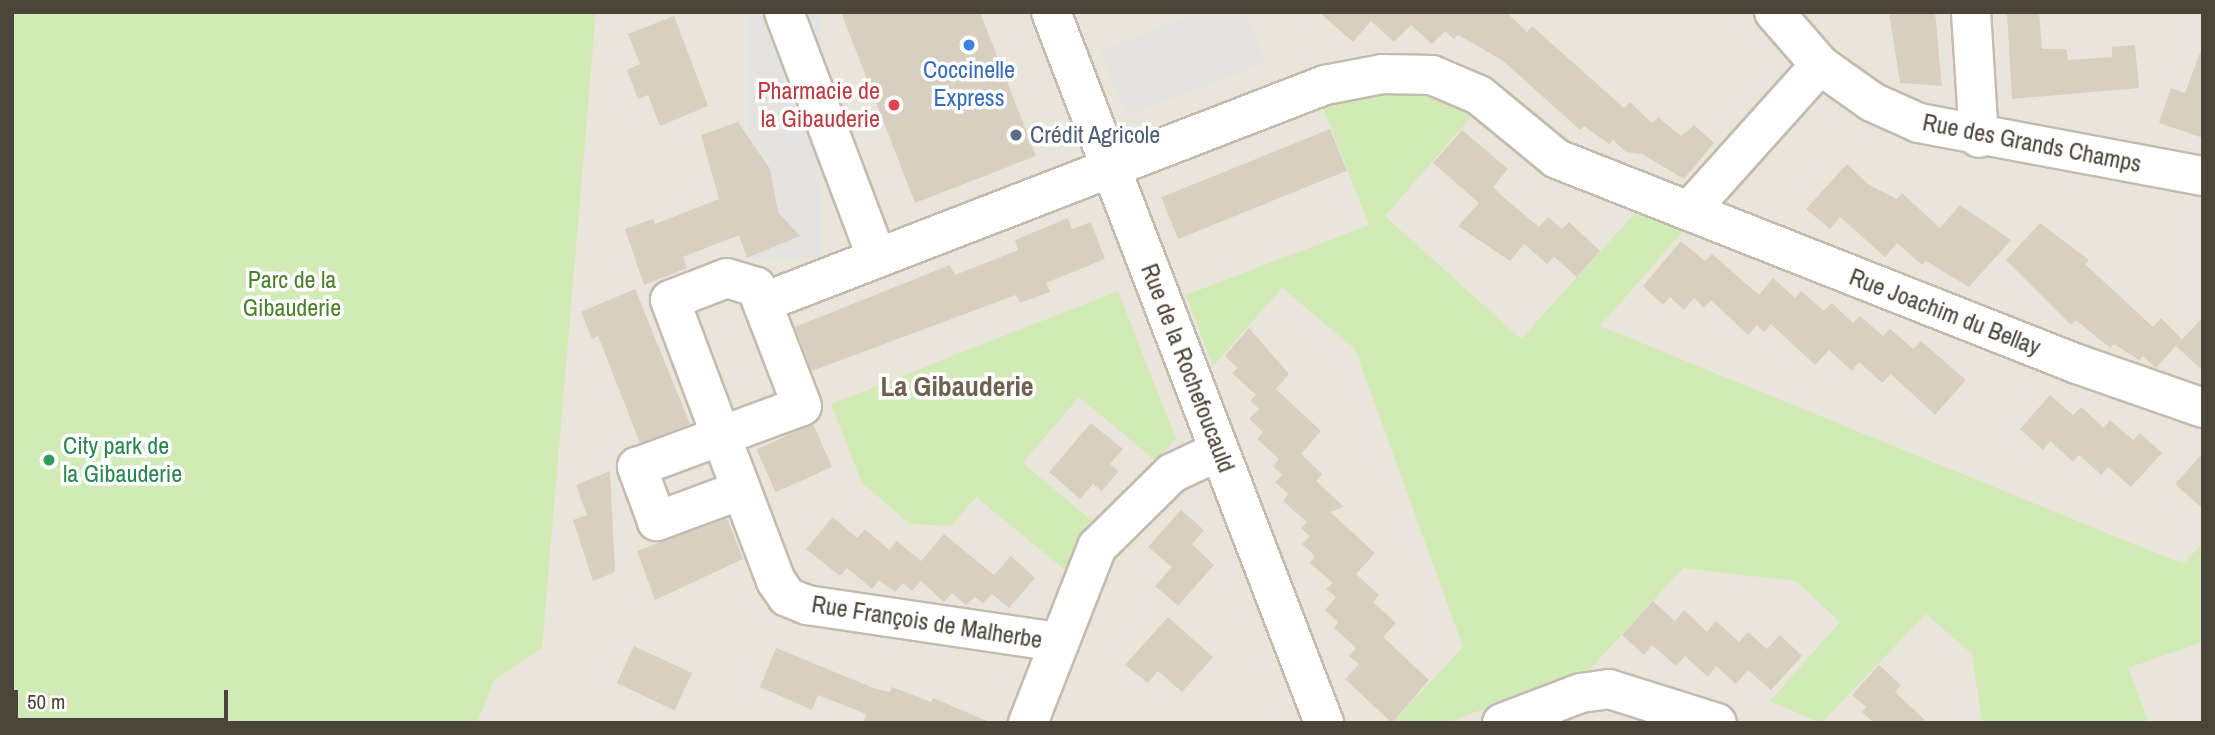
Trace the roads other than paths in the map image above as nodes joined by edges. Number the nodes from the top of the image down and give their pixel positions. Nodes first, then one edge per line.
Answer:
1 (784, 12) edge
2 (1051, 12) edge
3 (1774, 12) edge
4 (1970, 12) edge
5 (1820, 65) junction
6 (1979, 138) junction
7 (1111, 169) junction
8 (2203, 176) edge
9 (1689, 211) junction
10 (877, 258) junction
11 (764, 302) junction
12 (2203, 408) edge
13 (721, 436) junction
14 (1219, 451) junction
15 (741, 490) junction
16 (1059, 642) junction
17 (1028, 723) edge
18 (1324, 723) edge
19 (1502, 723) edge
20 (1717, 723) edge

1 - 10 street
2 - 7 street, Rue de la Rochefoucauld
3 - 5 street, Rue des Grands Champs
4 - 6 street
5 - 6 street, Rue des Grands Champs
5 - 9 street
6 - 8 street, Rue des Grands Champs
7 - 9 street, Rue Joachim du Bellay
7 - 10 street
7 - 14 street, Rue de la Rochefoucauld
9 - 12 street, Rue Joachim du Bellay
10 - 11 street
11 - 13 street, Rue François de Malherbe
11 - 13 street, Rue François de Malherbe
13 - 15 street, Rue François de Malherbe
13 - 15 street, Rue François de Malherbe
14 - 16 street
14 - 18 street, Rue de la Rochefoucauld
15 - 16 street, Rue François de Malherbe
16 - 17 street
19 - 20 street

